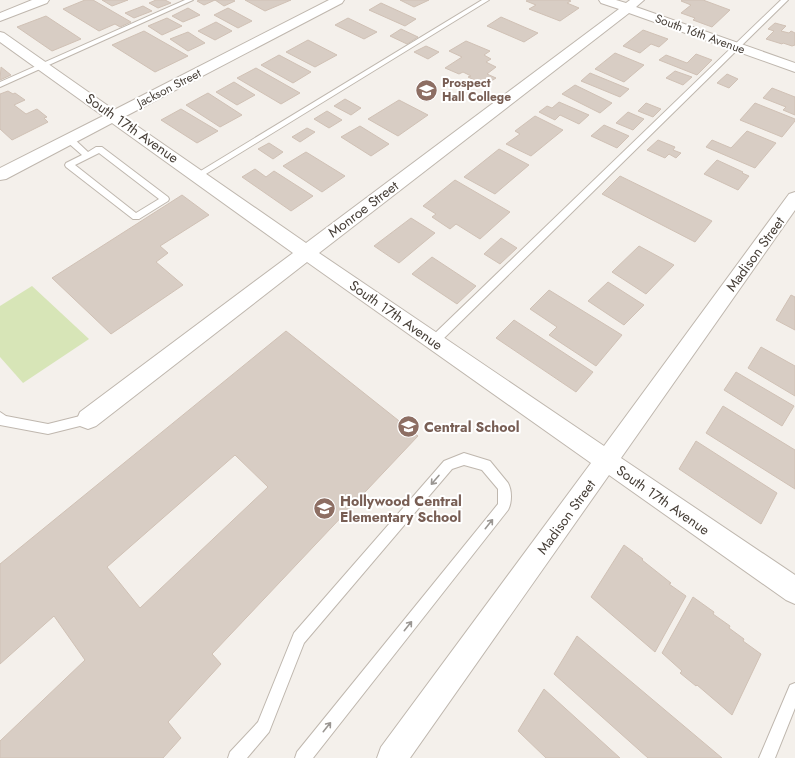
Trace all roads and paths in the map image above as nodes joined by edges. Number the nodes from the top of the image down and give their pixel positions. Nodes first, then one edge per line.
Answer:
1 (43, 0) edge
2 (190, 0) edge
3 (338, 0) edge
4 (486, 0) edge
5 (605, 0) edge
6 (785, 0) edge
7 (633, 4) edge
8 (0, 17) edge
9 (0, 36) edge
10 (736, 47) junction
11 (43, 66) junction
12 (795, 68) edge
13 (0, 85) edge
14 (115, 116) junction
15 (69, 139) junction
16 (86, 155) junction
17 (0, 175) edge
18 (198, 175) junction
19 (795, 198) edge
20 (305, 252) junction
21 (434, 341) junction
22 (0, 417) edge
23 (88, 419) joint
24 (606, 461) junction
25 (795, 591) edge
26 (795, 690) edge
27 (236, 758) edge
28 (303, 758) edge
29 (392, 758) edge
30 (767, 758) edge

1 - 8 street
2 - 11 lane
3 - 14 street, Jackson Street
4 - 18 lane
5 - 7 street, South 16th Avenue
6 - 10 lane
7 - 10 street, South 16th Avenue
7 - 20 street, Monroe Street
9 - 11 street, South 17th Avenue
10 - 12 street, South 16th Avenue
10 - 21 lane
11 - 13 lane
11 - 14 street, South 17th Avenue
14 - 15 street, Jackson Street
14 - 18 street, South 17th Avenue
15 - 16 lane
15 - 17 street, Jackson Street
16 - 16 lane
18 - 20 street, South 17th Avenue
19 - 24 street, Madison Street
20 - 21 street, South 17th Avenue
20 - 23 street, Monroe Street
21 - 24 street, South 17th Avenue
22 - 23 lane
24 - 25 street, South 17th Avenue
24 - 29 street, Madison Street
26 - 30 lane
28 -> 27 lane

